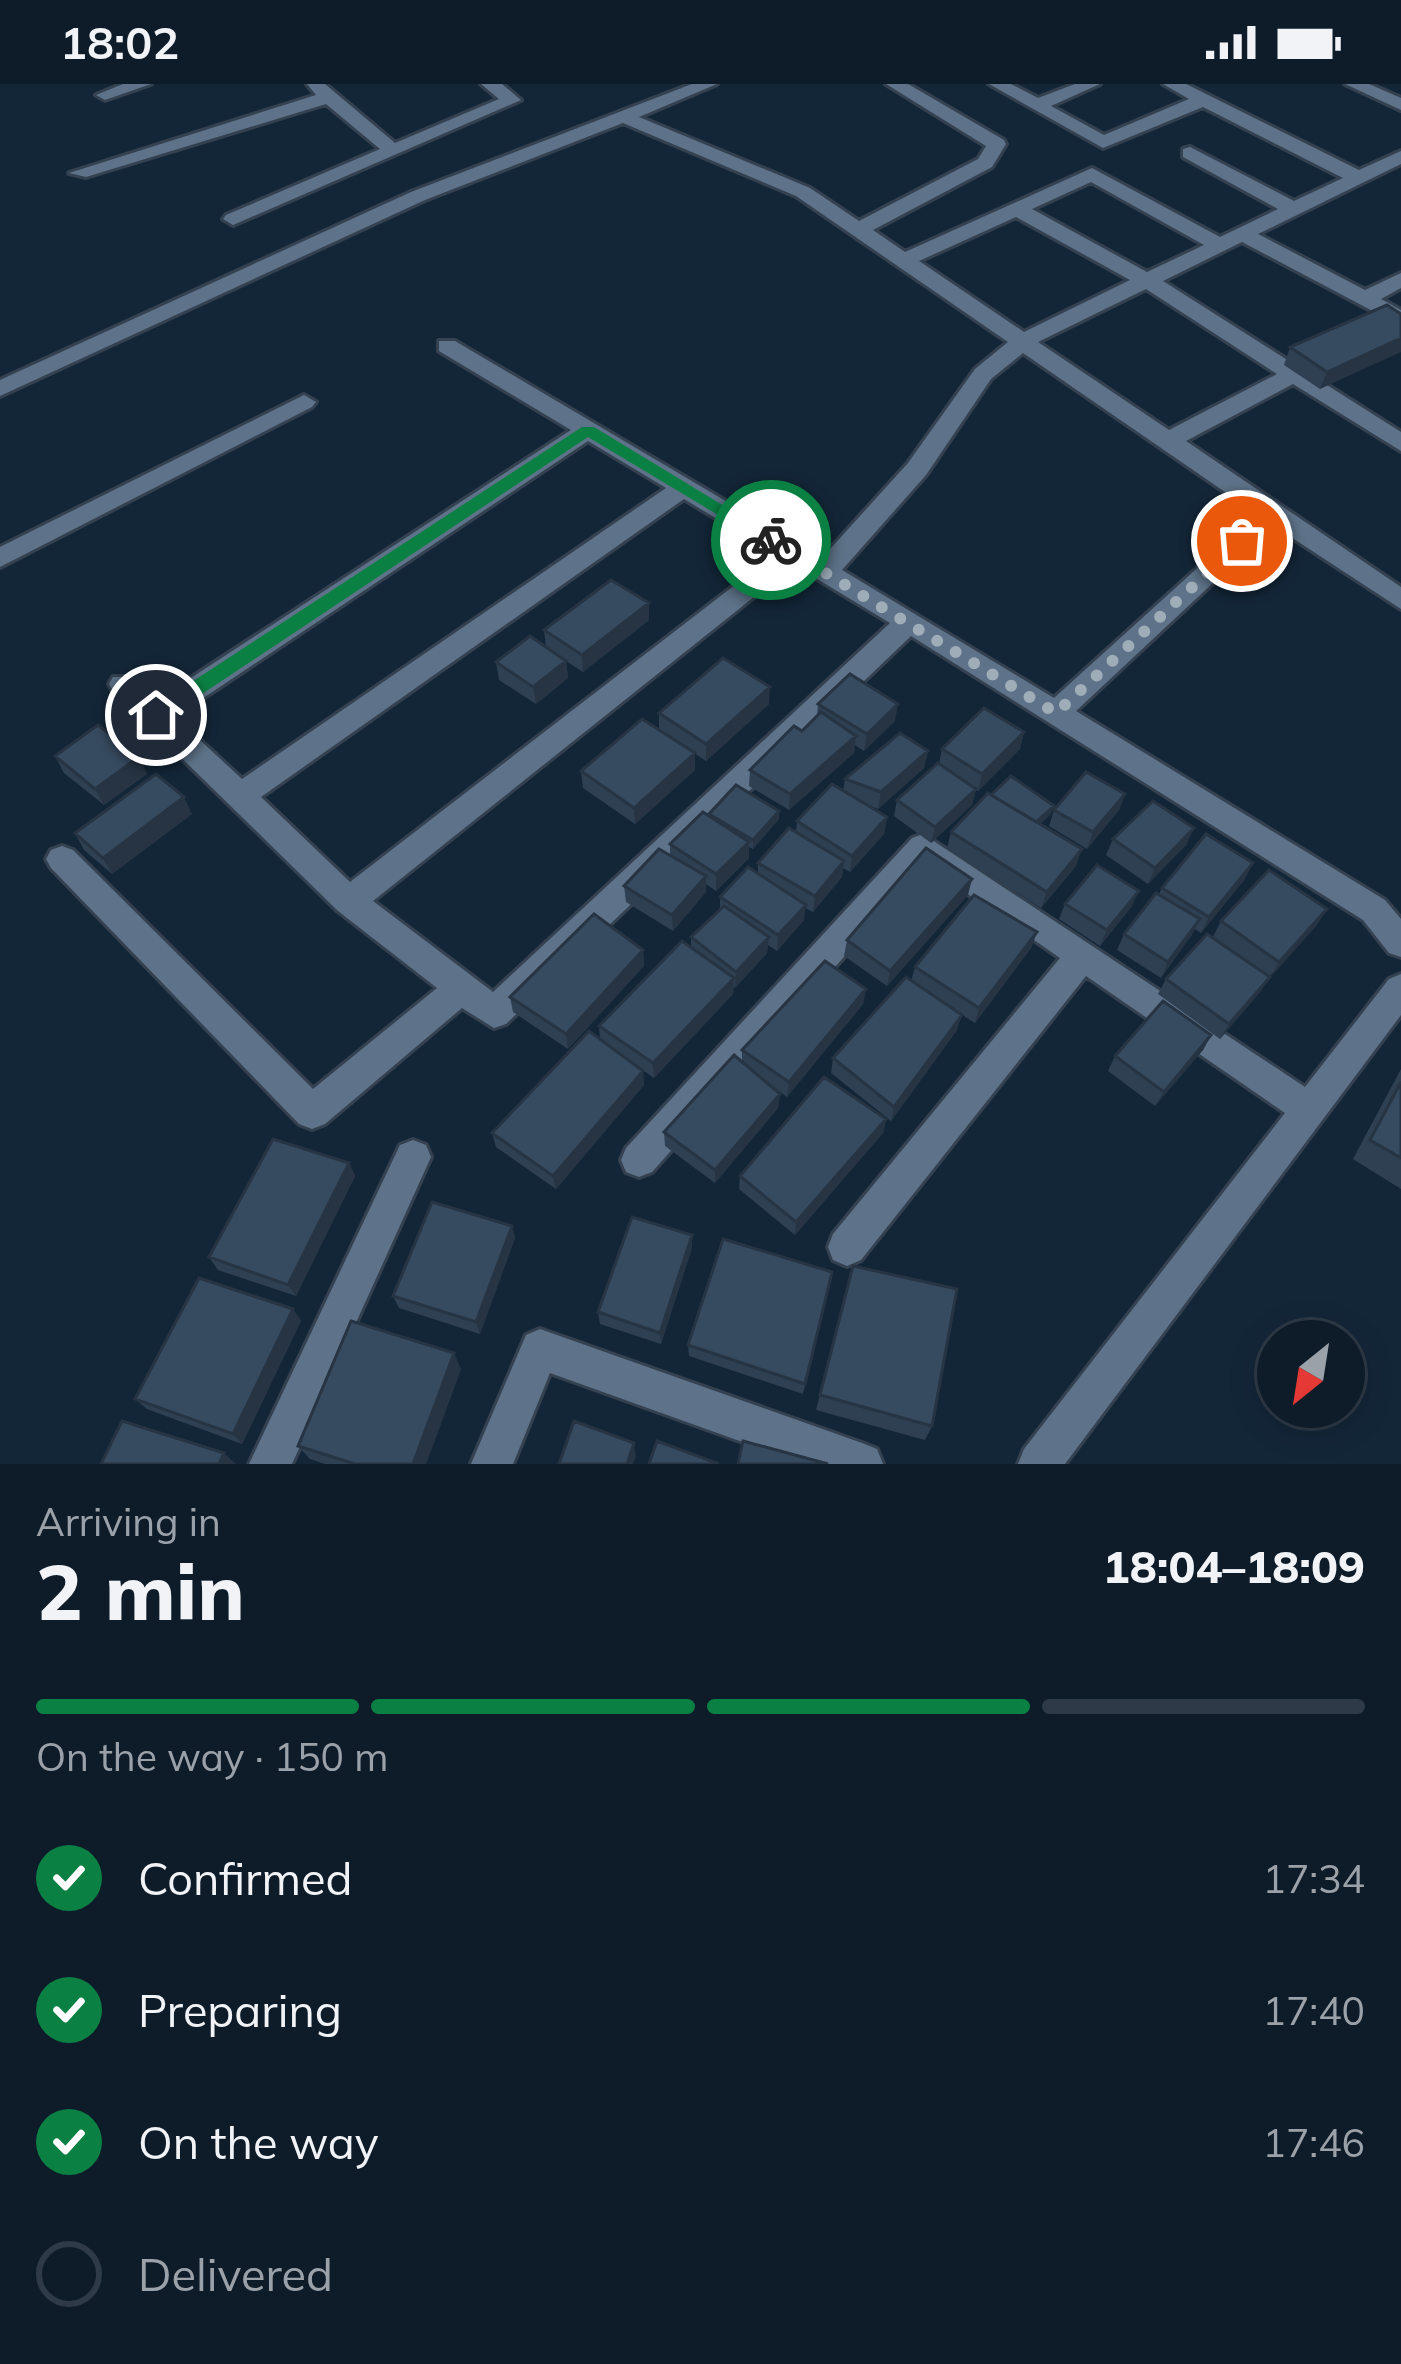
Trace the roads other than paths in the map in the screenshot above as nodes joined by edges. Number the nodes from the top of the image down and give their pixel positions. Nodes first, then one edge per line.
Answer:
1 (142, 84) edge
2 (490, 84) edge
3 (708, 84) edge
4 (895, 84) edge
5 (998, 84) edge
6 (1091, 84) edge
7 (1172, 84) edge
8 (1354, 84) edge
9 (322, 91) edge
10 (105, 95) dead end
11 (1203, 100) junction
12 (1037, 105) junction
13 (1401, 105) edge
14 (622, 117) junction
15 (393, 151) junction
16 (1190, 153) dead end
17 (1401, 157) edge
18 (79, 172) dead end
19 (1361, 178) junction
20 (1015, 208) junction
21 (1295, 210) junction
22 (232, 219) dead end
23 (859, 230) junction
24 (1232, 240) junction
25 (904, 260) junction
26 (1401, 279) edge
27 (1149, 282) junction
28 (1365, 299) junction
29 (1401, 320) edge
30 (1024, 341) junction
31 (447, 346) dead end
32 (1293, 375) junction
33 (0, 389) edge
34 (304, 402) dead end
35 (588, 430) junction
36 (1396, 433) edge
37 (1168, 441) junction
38 (684, 487) junction
39 (1274, 513) junction
40 (794, 553) junction
41 (0, 557) edge
42 (825, 572) junction
43 (1401, 600) edge
44 (909, 622) junction
45 (124, 684) dead end
46 (1056, 713) junction
47 (156, 715) junction
48 (240, 796) junction
49 (62, 859) dead end
50 (349, 901) junction
51 (1401, 944) edge
52 (1084, 954) junction
53 (462, 988) junction
54 (1401, 989) edge
55 (1310, 1110) junction
56 (413, 1157) dead end
57 (639, 1160) dead end
58 (848, 1247) dead end
59 (270, 1464) edge
60 (492, 1464) edge
61 (862, 1464) edge
62 (1039, 1464) edge

1 - 10 street
2 - 15 street
3 - 14 street
4 - 23 street
5 - 12 street
6 - 12 street
7 - 11 street
8 - 13 street
9 - 15 street
9 - 18 street
11 - 12 street
11 - 19 street
14 - 23 street
14 - 33 street
15 - 22 street
16 - 21 street
17 - 19 street
19 - 21 street
20 - 24 street
20 - 25 street
20 - 27 street
21 - 24 street
23 - 25 street
24 - 27 street
24 - 28 street
25 - 30 street
26 - 28 street
27 - 30 street
27 - 32 street
28 - 29 street
30 - 37 street
30 - 42 street
31 - 35 street
32 - 36 street
32 - 37 street
34 - 41 street
35 - 38 street
35 - 47 street
37 - 39 street
38 - 40 street
38 - 48 street
39 - 43 street
39 - 46 street
40 - 42 street
40 - 50 street
42 - 44 street
44 - 46 street
44 - 53 street
45 - 47 street
46 - 51 street
47 - 48 street
48 - 50 street
49 - 53 street
50 - 53 street
52 - 55 street
52 - 57 street
52 - 58 street
54 - 55 street
55 - 62 street
56 - 59 street
60 - 61 street

